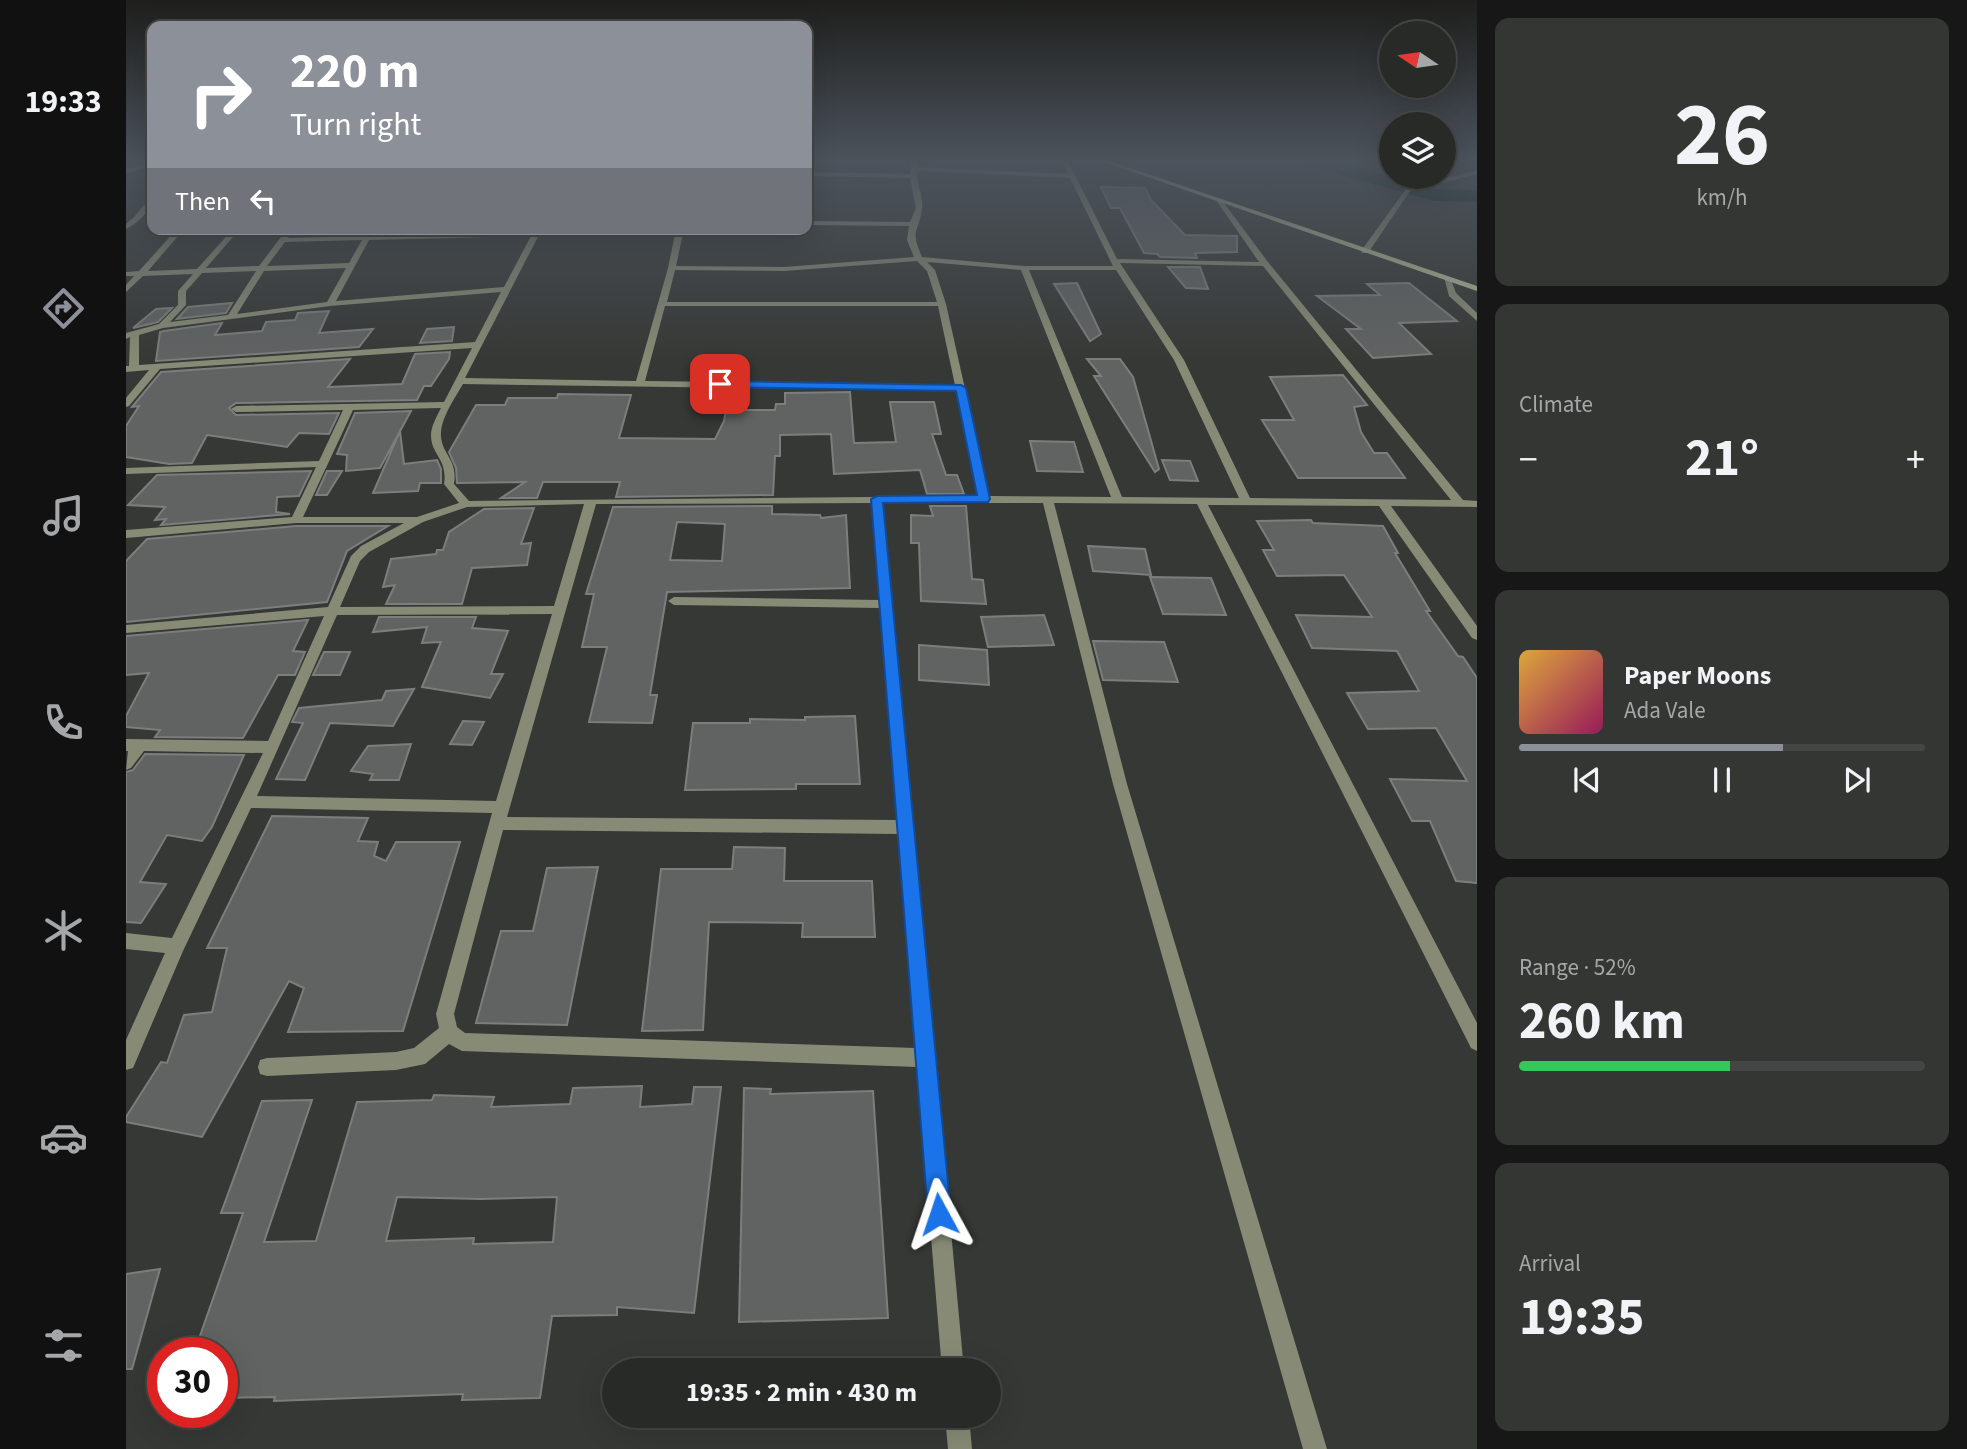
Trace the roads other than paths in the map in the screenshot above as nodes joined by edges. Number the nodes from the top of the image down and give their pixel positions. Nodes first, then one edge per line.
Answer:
1 (912, 229) edge
2 (1098, 229) edge
3 (1240, 229) edge
4 (1301, 229) edge
5 (1382, 229) edge
6 (175, 235) edge
7 (232, 235) edge
8 (287, 235) edge
9 (344, 235) edge
10 (368, 235) edge
11 (535, 235) edge
12 (679, 235) edge
13 (283, 240) junction
14 (1366, 251) junction
15 (919, 259) junction
16 (1265, 264) junction
17 (352, 265) junction
18 (1116, 265) junction
19 (672, 268) junction
20 (1024, 268) junction
21 (261, 269) junction
22 (199, 272) junction
23 (126, 274) edge
24 (139, 274) junction
25 (1447, 279) junction
26 (506, 289) junction
27 (1477, 289) edge
28 (126, 290) edge
29 (330, 304) junction
30 (662, 304) junction
31 (942, 304) junction
32 (231, 317) junction
33 (1477, 318) edge
34 (162, 326) junction
35 (130, 334) edge
36 (477, 345) junction
37 (157, 367) junction
38 (130, 369) edge
39 (459, 381) junction
40 (640, 383) junction
41 (961, 388) junction
42 (126, 404) edge
43 (447, 405) junction
44 (351, 406) junction
45 (236, 409) dead end
46 (322, 464) junction
47 (126, 471) edge
48 (877, 499) junction
49 (984, 499) junction
50 (1048, 500) junction
51 (591, 501) junction
52 (1118, 501) junction
53 (1201, 502) junction
54 (1246, 502) junction
55 (1460, 504) junction
56 (1477, 504) edge
57 (466, 505) junction
58 (1384, 505) junction
59 (296, 520) junction
60 (419, 520) junction
61 (126, 534) edge
62 (674, 601) dead end
63 (886, 604) junction
64 (559, 610) junction
65 (334, 611) junction
66 (126, 629) edge
67 (1477, 635) edge
68 (134, 744) edge
69 (273, 747) junction
70 (126, 764) edge
71 (247, 802) junction
72 (499, 815) junction
73 (905, 827) junction
74 (126, 941) edge
75 (177, 946) junction
76 (449, 1032) junction
77 (1477, 1042) edge
78 (926, 1058) junction
79 (126, 1061) edge
80 (267, 1067) dead end
81 (952, 1358) edge
82 (958, 1428) edge
83 (960, 1449) edge
84 (1315, 1449) edge

1 - 15 street
2 - 18 street
3 - 16 street
4 - 14 street
5 - 14 street
6 - 24 street
7 - 22 street
8 - 13 street
9 - 13 street
10 - 17 street
11 - 26 street
12 - 19 street
13 - 21 street
14 - 25 street
15 - 19 street
15 - 20 street
15 - 31 street
16 - 18 street
16 - 55 street
17 - 21 street
17 - 29 street
18 - 20 street
18 - 54 street
19 - 30 street
20 - 52 street
21 - 22 street
21 - 32 street
22 - 24 street
22 - 34 street
23 - 24 street
24 - 28 street
25 - 27 street
25 - 33 street
26 - 29 street
26 - 36 street
29 - 32 street
30 - 31 street
30 - 40 street
31 - 41 street
32 - 34 street
34 - 35 street
35 - 38 street
36 - 37 street
36 - 39 street
37 - 38 street
37 - 42 street
39 - 40 street
39 - 43 street
40 - 41 street
41 - 49 street
43 - 44 street
43 - 57 street
44 - 45 street
44 - 46 street
46 - 47 street
46 - 59 street
48 - 49 street
48 - 51 street
48 - 63 street
49 - 50 street
50 - 52 street
50 - 84 street
51 - 57 street
51 - 64 street
52 - 53 street
53 - 54 street
53 - 77 street
54 - 58 street
55 - 56 street
55 - 58 street
57 - 60 street
58 - 67 street
59 - 60 street
59 - 61 street
60 - 65 street
62 - 63 street
63 - 73 street
64 - 65 street
64 - 72 street
65 - 66 street
65 - 69 street
68 - 69 street
68 - 70 street
69 - 71 street
71 - 72 street
71 - 75 street
72 - 73 street
72 - 76 street
73 - 78 street
74 - 75 street
75 - 79 street
76 - 78 street
76 - 80 street
78 - 81 street
82 - 83 street

